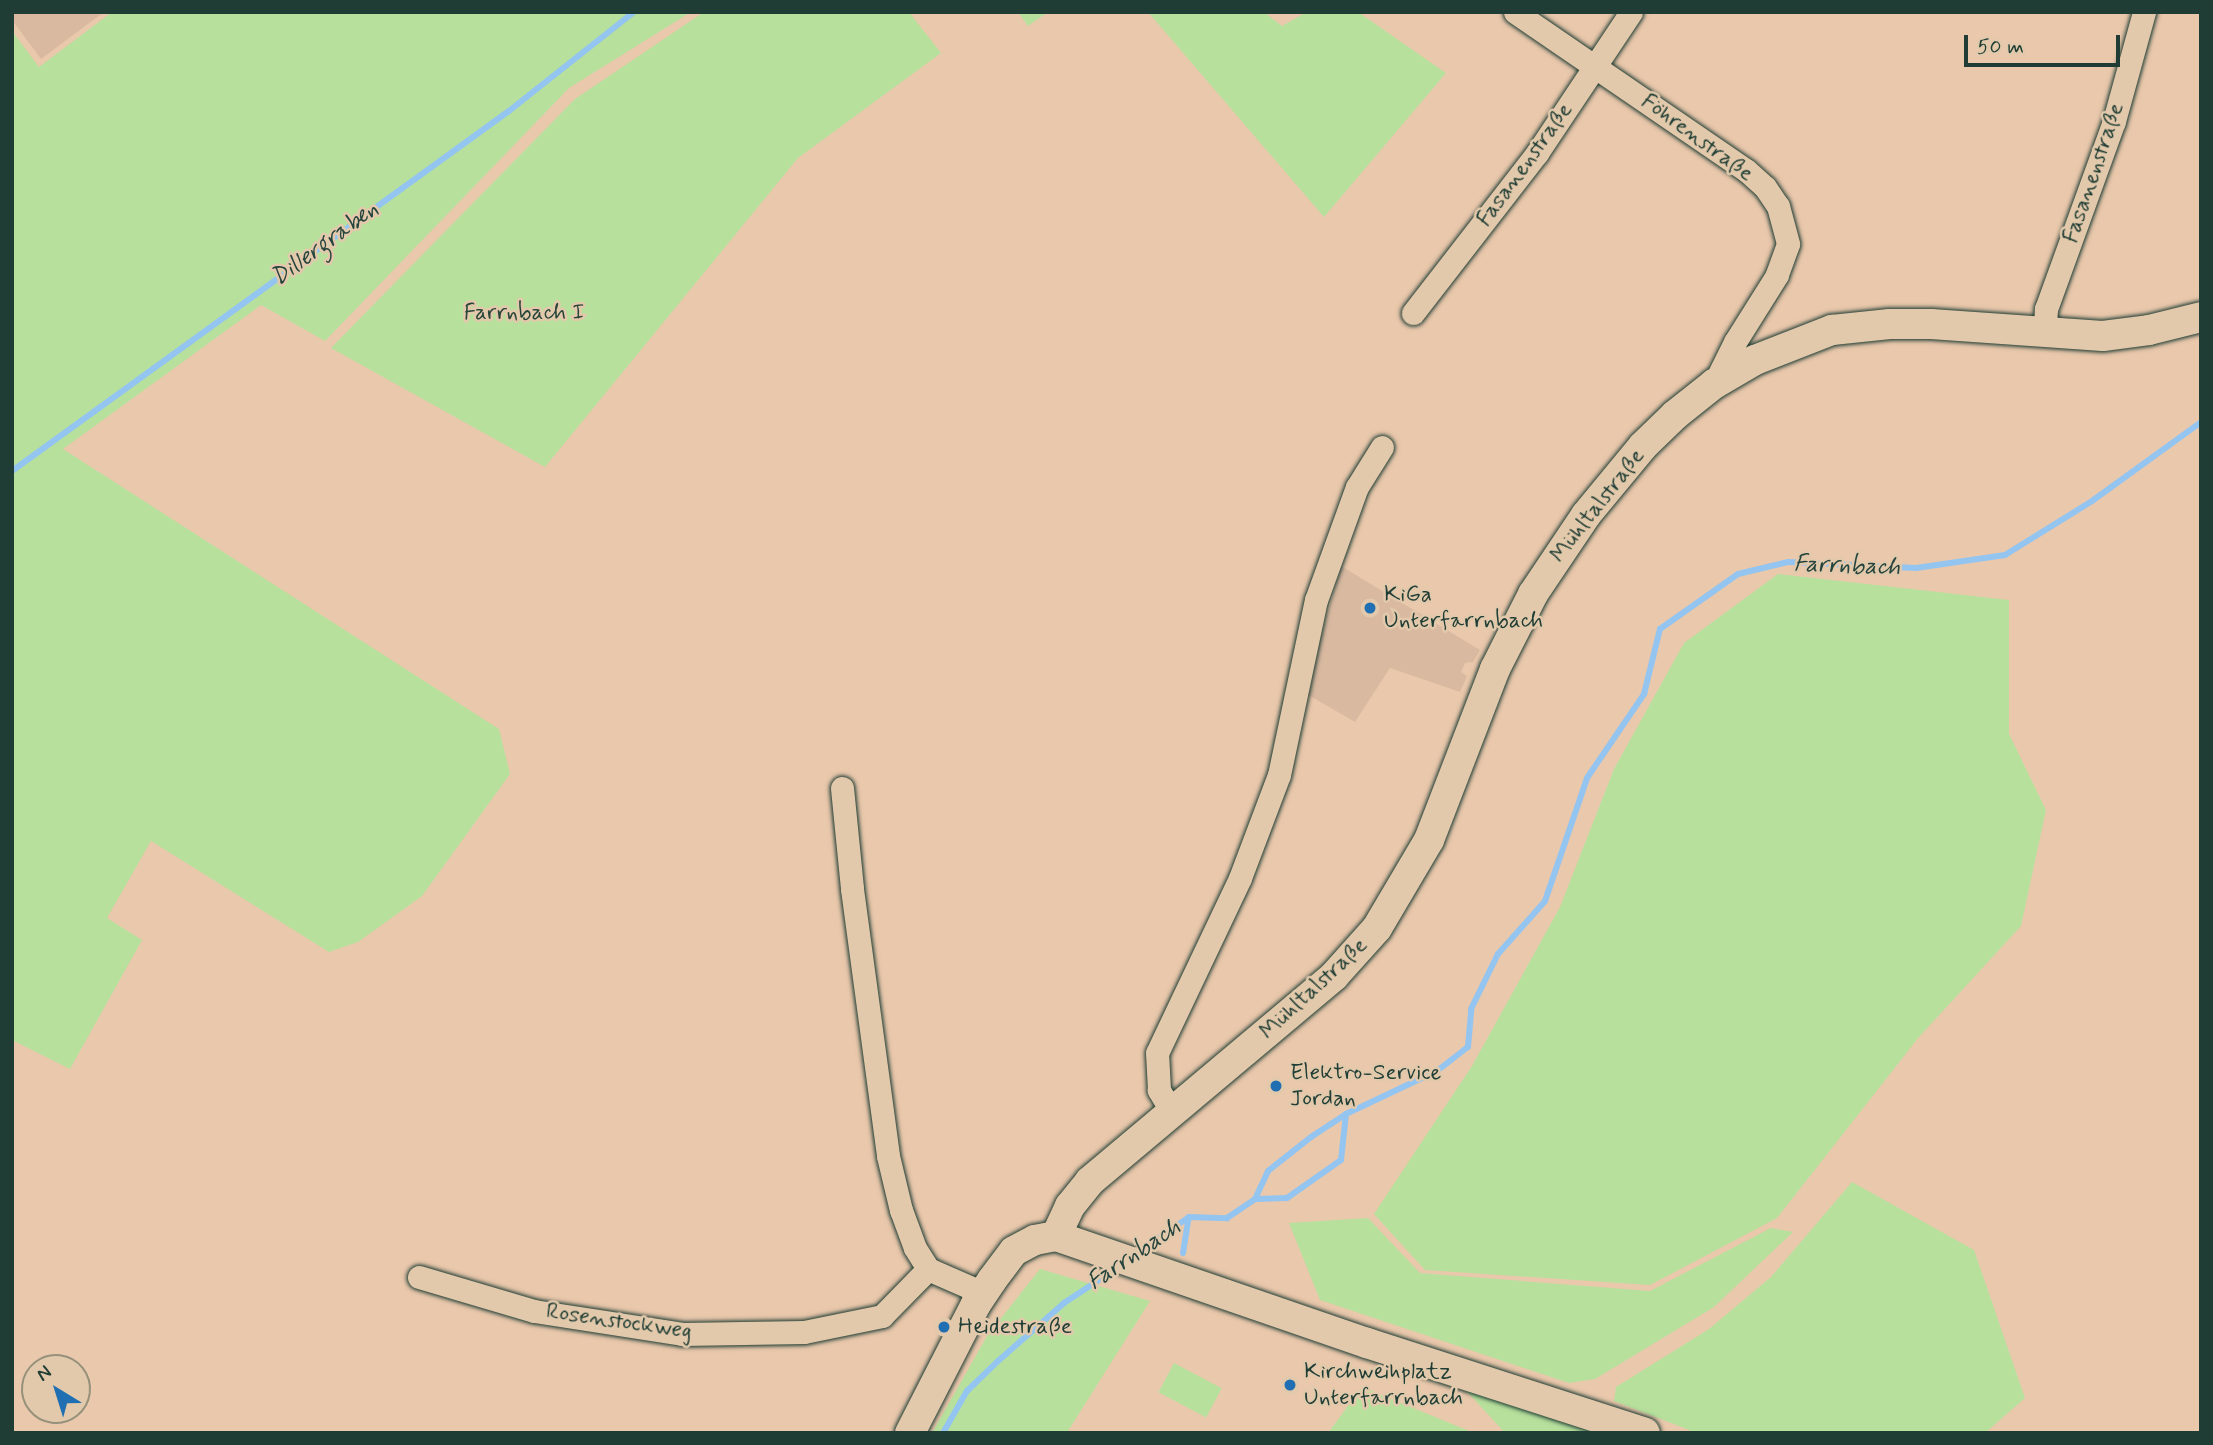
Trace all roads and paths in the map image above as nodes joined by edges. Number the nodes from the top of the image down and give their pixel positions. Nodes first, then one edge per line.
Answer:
1 (1515, 12) edge
2 (1631, 12) edge
3 (2144, 12) edge
4 (1595, 66) junction
5 (1412, 313) dead end
6 (2201, 317) edge
7 (2045, 333) junction
8 (1714, 384) junction
9 (1382, 447) dead end
10 (842, 788) dead end
11 (1172, 1112) junction
12 (1056, 1236) junction
13 (928, 1269) junction
14 (419, 1277) dead end
15 (983, 1293) junction
16 (910, 1433) edge
17 (1645, 1433) edge

1 - 4 street, Föhrenstraße
2 - 4 street, Fasanenstraße
3 - 7 street, Fasanenstraße
4 - 5 street, Fasanenstraße
4 - 8 street, Föhrenstraße
6 - 7 street, Mühltalstraße
7 - 8 street, Mühltalstraße
8 - 11 street, Mühltalstraße
9 - 11 street
10 - 13 street
11 - 12 street, Mühltalstraße
12 - 15 street
12 - 17 street
13 - 14 street, Rosenstockweg
13 - 15 street
15 - 16 street

